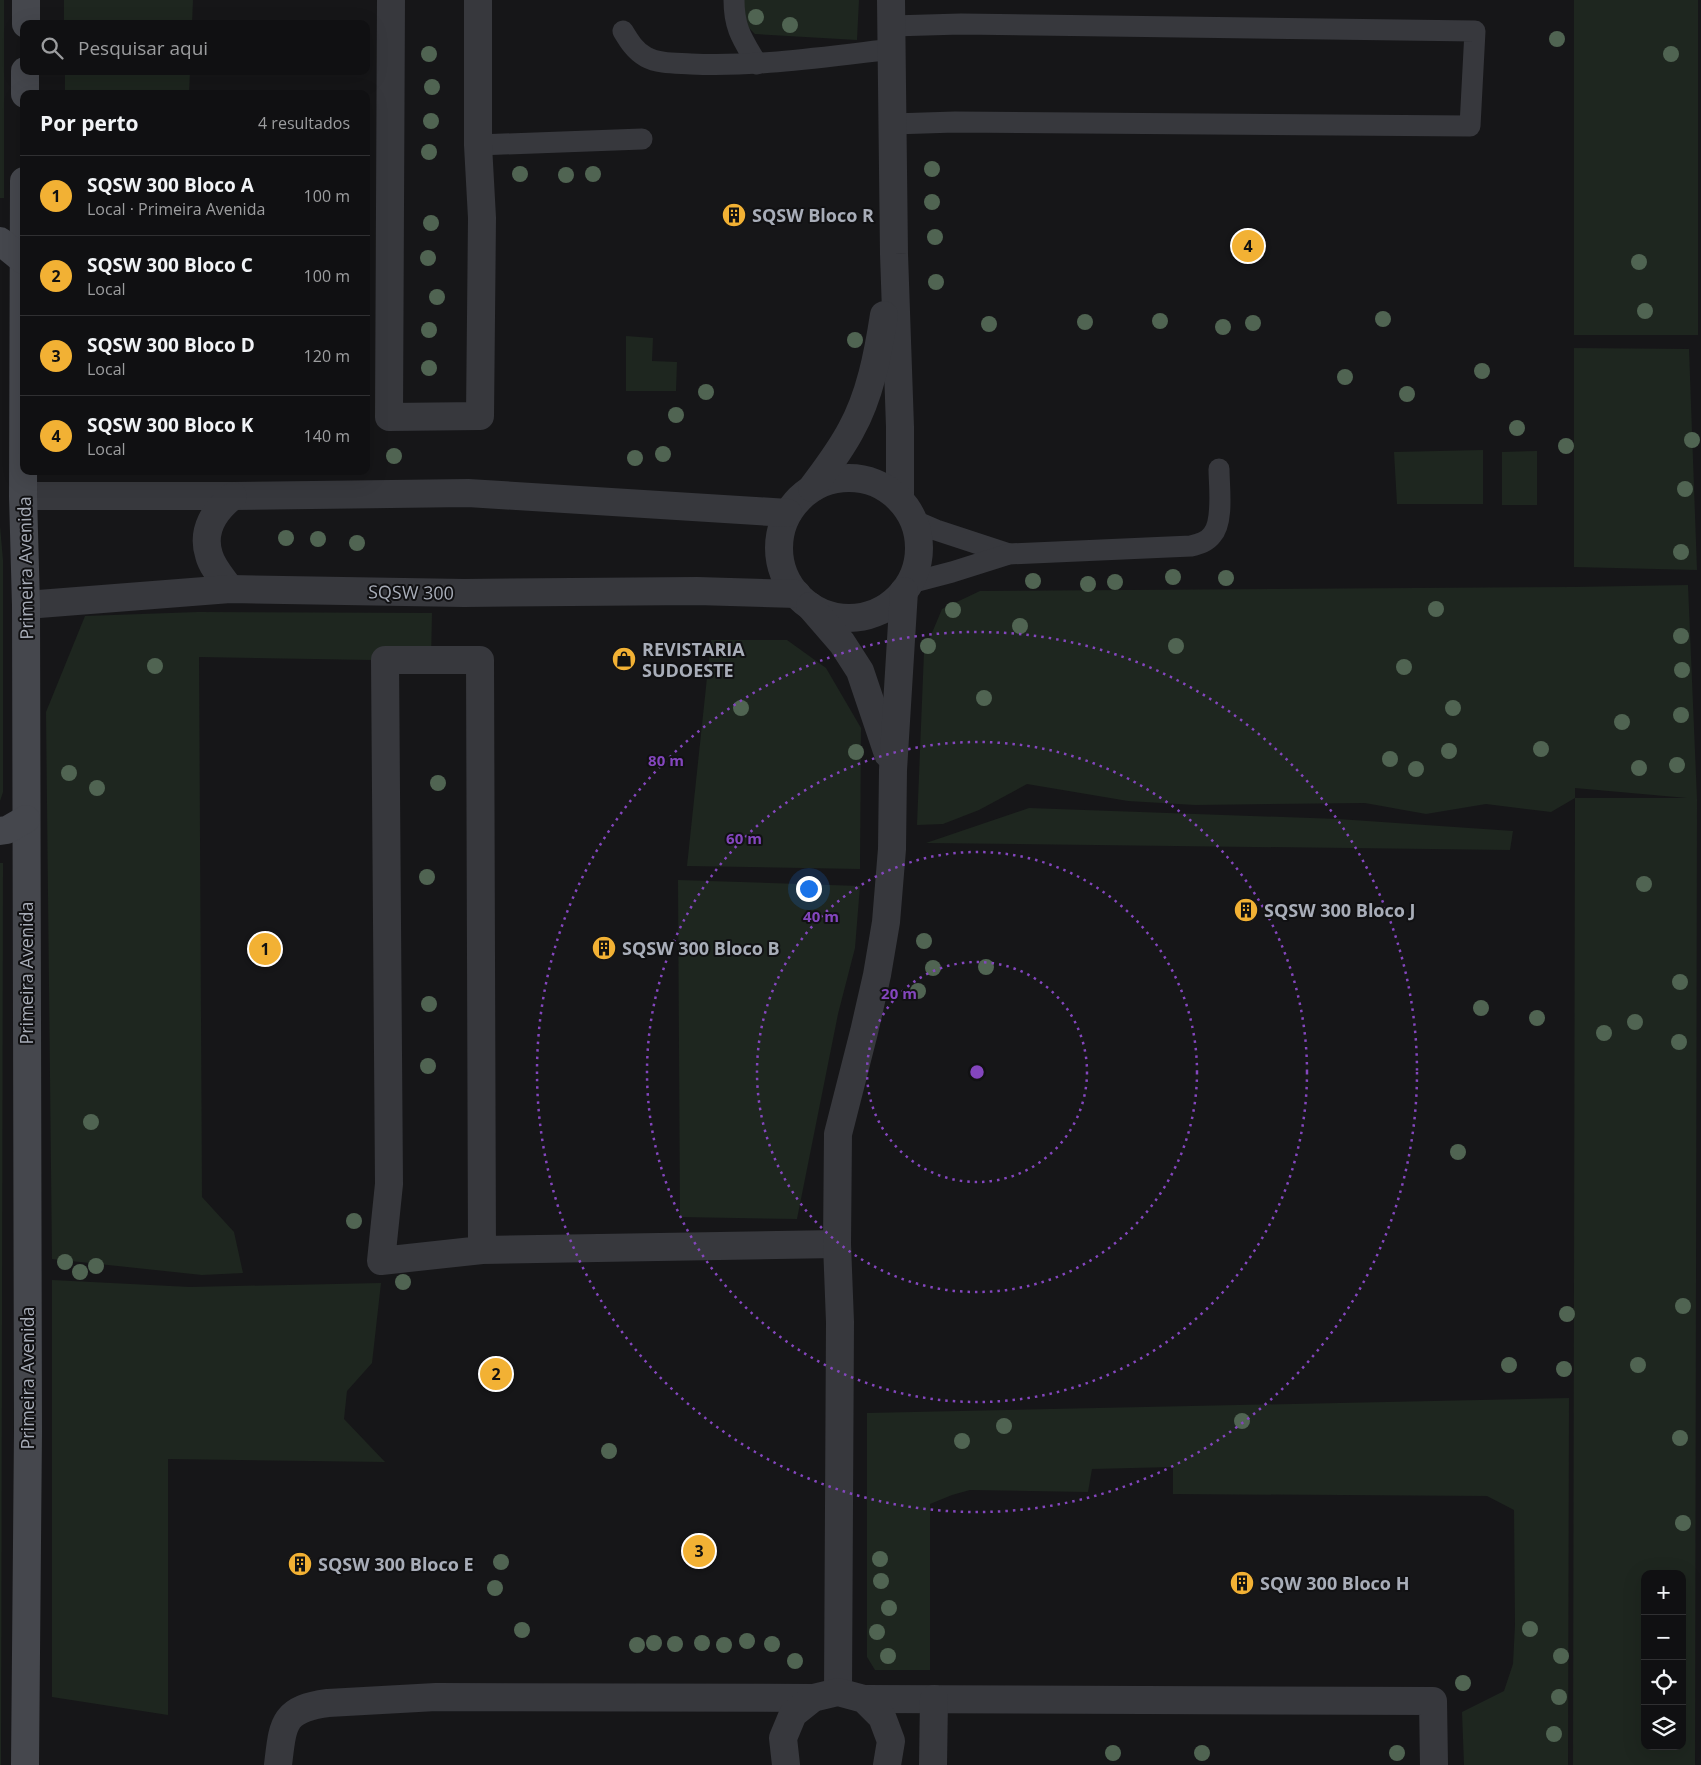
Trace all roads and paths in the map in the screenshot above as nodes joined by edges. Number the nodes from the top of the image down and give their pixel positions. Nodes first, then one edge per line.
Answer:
1 (26, 0) edge
2 (391, 0) edge
3 (478, 0) edge
4 (734, 0) edge
5 (26, 20) edge
6 (892, 25) edge
7 (623, 31) dead end
8 (757, 64) junction
9 (25, 75) edge
10 (25, 90) edge
11 (893, 124) junction
12 (642, 139) dead end
13 (478, 144) junction
14 (0, 241) edge
15 (894, 254) junction
16 (20, 258) edge
17 (1220, 469) dead end
18 (23, 475) edge
19 (812, 488) junction
20 (23, 496) junction
21 (234, 496) junction
22 (907, 510) junction
23 (788, 513) junction
24 (1009, 554) junction
25 (907, 587) junction
26 (230, 589) junction
27 (803, 600) junction
28 (26, 605) junction
29 (893, 770) junction
30 (26, 819) junction
31 (0, 832) edge
32 (837, 1244) junction
33 (482, 1250) junction
34 (838, 1696) junction
35 (934, 1699) junction
36 (25, 1765) edge
37 (278, 1765) edge
38 (786, 1765) edge
39 (887, 1765) edge
40 (933, 1765) edge
41 (1434, 1765) edge

1 - 5 main road
2 - 13 street
3 - 13 street
4 - 8 lane
6 - 8 lane
6 - 11 street
6 - 11 lane
7 - 8 lane
9 - 10 main road
11 - 15 street
12 - 13 lane
14 - 16 main road
15 - 19 street
15 - 22 street
17 - 24 lane
18 - 20 main road, Primeira Avenida
19 - 22 street
19 - 23 street
20 - 21 street
20 - 28 main road, Primeira Avenida
21 - 23 street
21 - 26 street
22 - 24 lane
22 - 25 street
23 - 27 street
24 - 25 lane
25 - 27 street
25 - 29 street
26 - 27 street, SQSW 300
26 - 28 street, SQSW 300
27 - 29 street
28 - 30 main road, Primeira Avenida
29 - 32 street
30 - 31 main road
30 - 36 main road, Primeira Avenida
32 - 33 street
32 - 34 street
33 - 33 street
34 - 35 street
34 - 37 street
34 - 38 street
34 - 39 street
35 - 40 street
35 - 41 street

